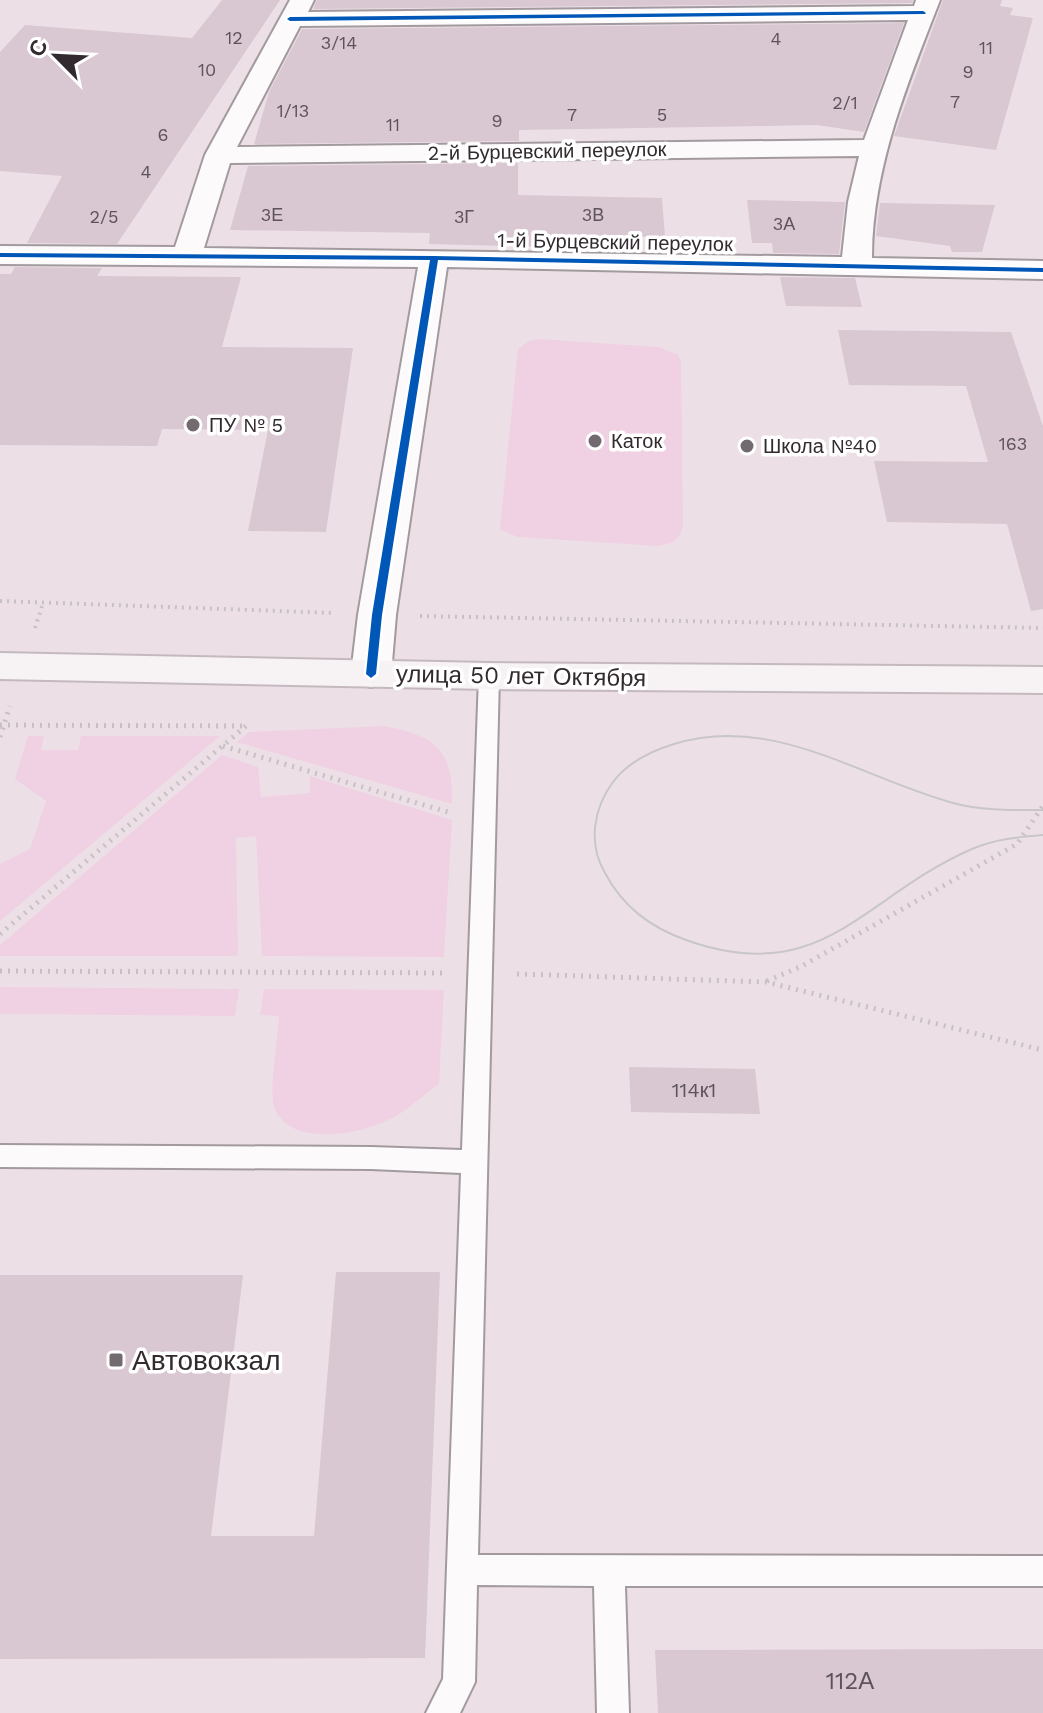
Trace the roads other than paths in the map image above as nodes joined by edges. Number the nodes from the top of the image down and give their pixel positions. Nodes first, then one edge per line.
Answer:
1 (926, 6) edge
2 (296, 10) edge
3 (875, 148) junction
4 (219, 155) junction
5 (0, 255) edge
6 (187, 256) junction
7 (434, 258) junction
8 (857, 267) junction
9 (1043, 270) edge
10 (0, 666) edge
11 (371, 674) junction
12 (489, 676) junction
13 (1043, 680) edge
14 (0, 1156) edge
15 (473, 1162) junction
16 (462, 1570) junction
17 (609, 1570) junction
18 (1043, 1571) edge
19 (442, 1713) edge
20 (613, 1713) edge

1 - 2 street
1 - 3 street
2 - 4 street
3 - 4 street, 2-й Бурцевский переулок
3 - 8 street
4 - 6 street
5 - 6 street, 1-й Бурцевский переулок
6 - 7 street, 1-й Бурцевский переулок
7 - 8 street, 1-й Бурцевский переулок
7 - 11 street
8 - 9 street, 1-й Бурцевский переулок
10 - 11 main road, улица 50 лет Октября
11 - 12 main road, улица 50 лет Октября
12 - 13 main road, улица 50 лет Октября
12 - 15 lane
14 - 15 lane
15 - 16 lane
16 - 17 lane
16 - 19 lane
17 - 18 lane
17 - 20 lane

